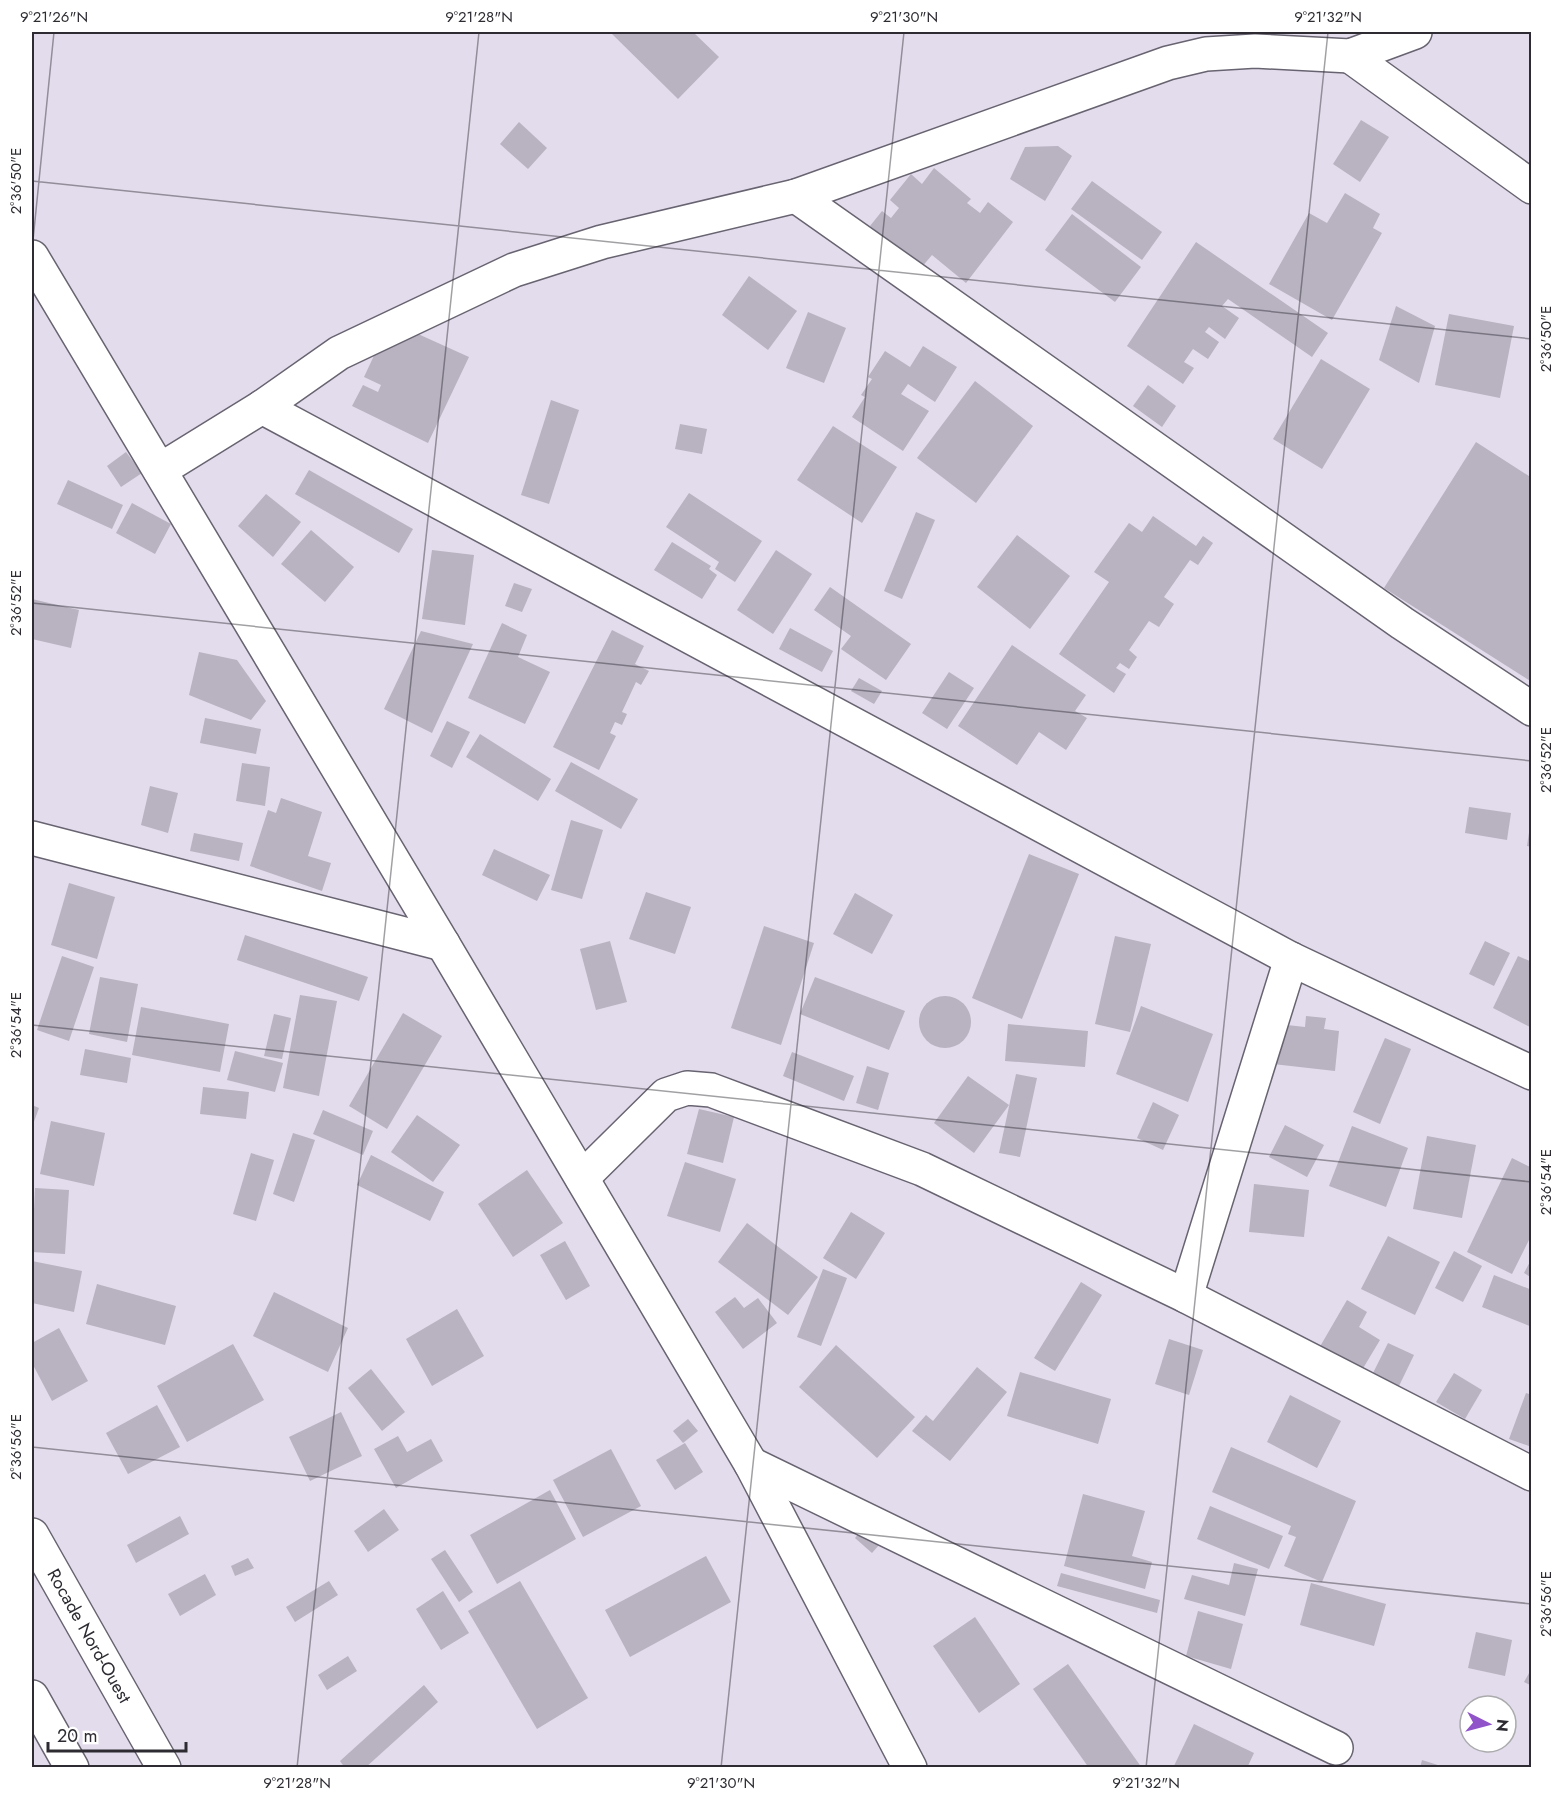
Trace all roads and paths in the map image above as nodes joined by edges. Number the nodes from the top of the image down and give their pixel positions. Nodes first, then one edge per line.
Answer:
1 (1415, 32) edge
2 (1350, 57) junction
3 (1532, 187) edge
4 (796, 196) junction
5 (32, 257) edge
6 (262, 407) junction
7 (159, 470) junction
8 (1532, 709) edge
9 (32, 838) edge
10 (443, 944) junction
11 (1292, 959) junction
12 (1532, 1073) edge
13 (582, 1178) junction
14 (1186, 1296) junction
15 (751, 1464) junction
16 (1532, 1474) edge
17 (32, 1535) edge
18 (32, 1697) edge
19 (1336, 1748) dead end
20 (72, 1767) edge
21 (164, 1767) edge
22 (910, 1767) edge

1 - 2 street
2 - 3 street
2 - 4 street
4 - 6 street
4 - 8 street
5 - 7 street
6 - 7 street
6 - 11 street
7 - 10 street
9 - 10 street
10 - 13 street
11 - 12 street
11 - 14 street
13 - 14 street
13 - 15 street
14 - 16 street
15 - 19 street
15 - 22 street
17 - 21 street, Rocade Nord-Ouest
18 - 20 street

